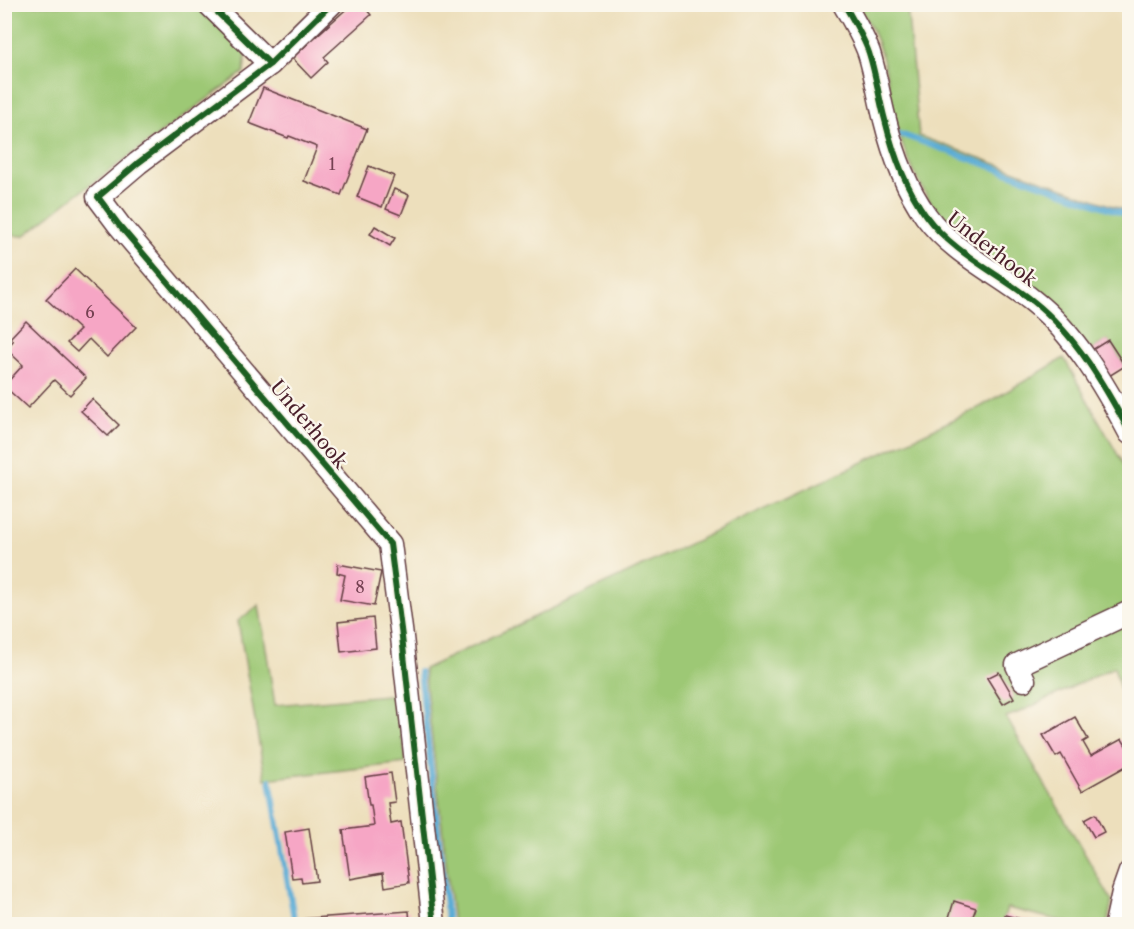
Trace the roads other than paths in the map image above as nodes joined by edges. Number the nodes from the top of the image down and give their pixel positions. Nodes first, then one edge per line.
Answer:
1 (209, 4) edge
2 (331, 4) edge
3 (844, 4) edge
4 (270, 64) junction
5 (1130, 433) edge
6 (1130, 612) edge
7 (1024, 680) dead end
8 (1130, 872) edge
9 (434, 924) edge
10 (1116, 924) edge

1 - 4 street
2 - 4 street, Underhook
3 - 5 street, Underhook
4 - 9 street, Underhook
6 - 7 street
8 - 10 street

